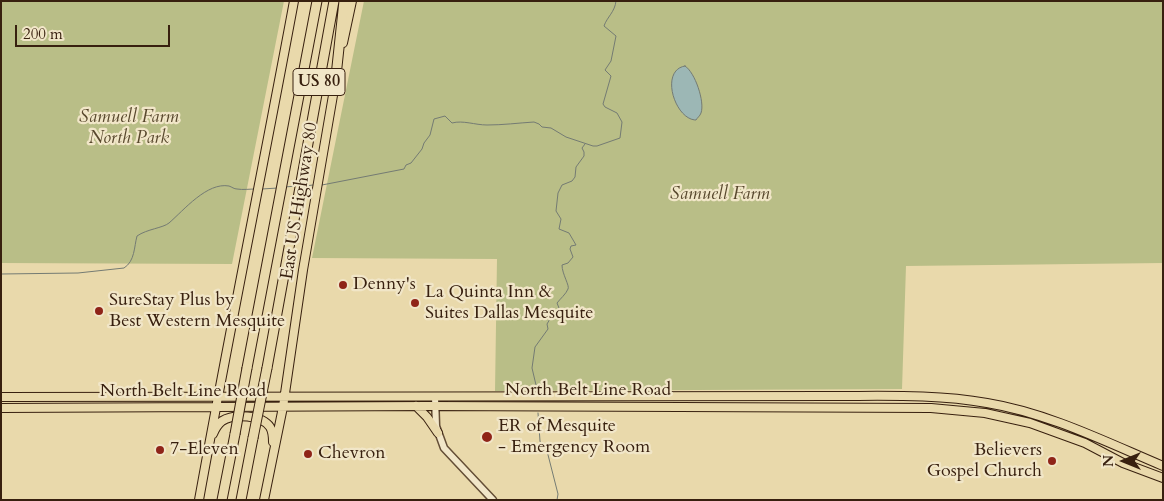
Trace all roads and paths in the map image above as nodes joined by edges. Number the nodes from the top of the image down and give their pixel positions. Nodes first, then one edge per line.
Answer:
1 (294, 1) edge
2 (317, 1) edge
3 (334, 1) edge
4 (344, 1) edge
5 (352, 1) edge
6 (336, 76) junction
7 (625, 396) junction
8 (1, 397) edge
9 (29, 397) junction
10 (216, 397) junction
11 (284, 397) junction
12 (365, 397) junction
13 (435, 397) junction
14 (364, 406) junction
15 (416, 406) junction
16 (436, 406) junction
17 (625, 406) junction
18 (216, 407) junction
19 (283, 407) junction
20 (1, 408) edge
21 (29, 408) junction
22 (438, 433) junction
23 (210, 440) junction
24 (273, 460) junction
25 (1163, 466) edge
26 (1163, 478) edge
27 (199, 500) edge
28 (222, 500) edge
29 (241, 500) edge
30 (264, 500) edge
31 (493, 500) edge

1 - 10 main road
2 - 28 highway, US 80, bridge
3 - 29 highway, US 80, bridge
4 - 6 highway
5 - 6 main road, East US Highway 80
6 - 11 main road, East US Highway 80
7 - 13 main road, North Belt Line Road
7 - 17 main road
7 - 25 main road, North Belt Line Road
8 - 9 main road, North Belt Line Road
9 - 10 main road, North Belt Line Road
9 - 21 main road
10 - 11 main road, North Belt Line Road
10 - 18 main road
11 - 12 main road, North Belt Line Road
11 - 19 main road, East US Highway 80
12 - 13 main road, North Belt Line Road
12 - 14 main road
13 - 16 street
14 - 15 main road, North Belt Line Road
14 - 19 main road, North Belt Line Road
15 - 16 main road, North Belt Line Road
15 - 22 main road
16 - 17 main road, North Belt Line Road
16 - 22 street
17 - 26 main road, North Belt Line Road
18 - 19 main road, North Belt Line Road
18 - 21 main road, North Belt Line Road
18 - 23 main road
19 - 24 main road, East US Highway 80
20 - 21 main road, North Belt Line Road
22 - 31 street
23 - 24 main road
23 - 27 main road
24 - 30 main road

